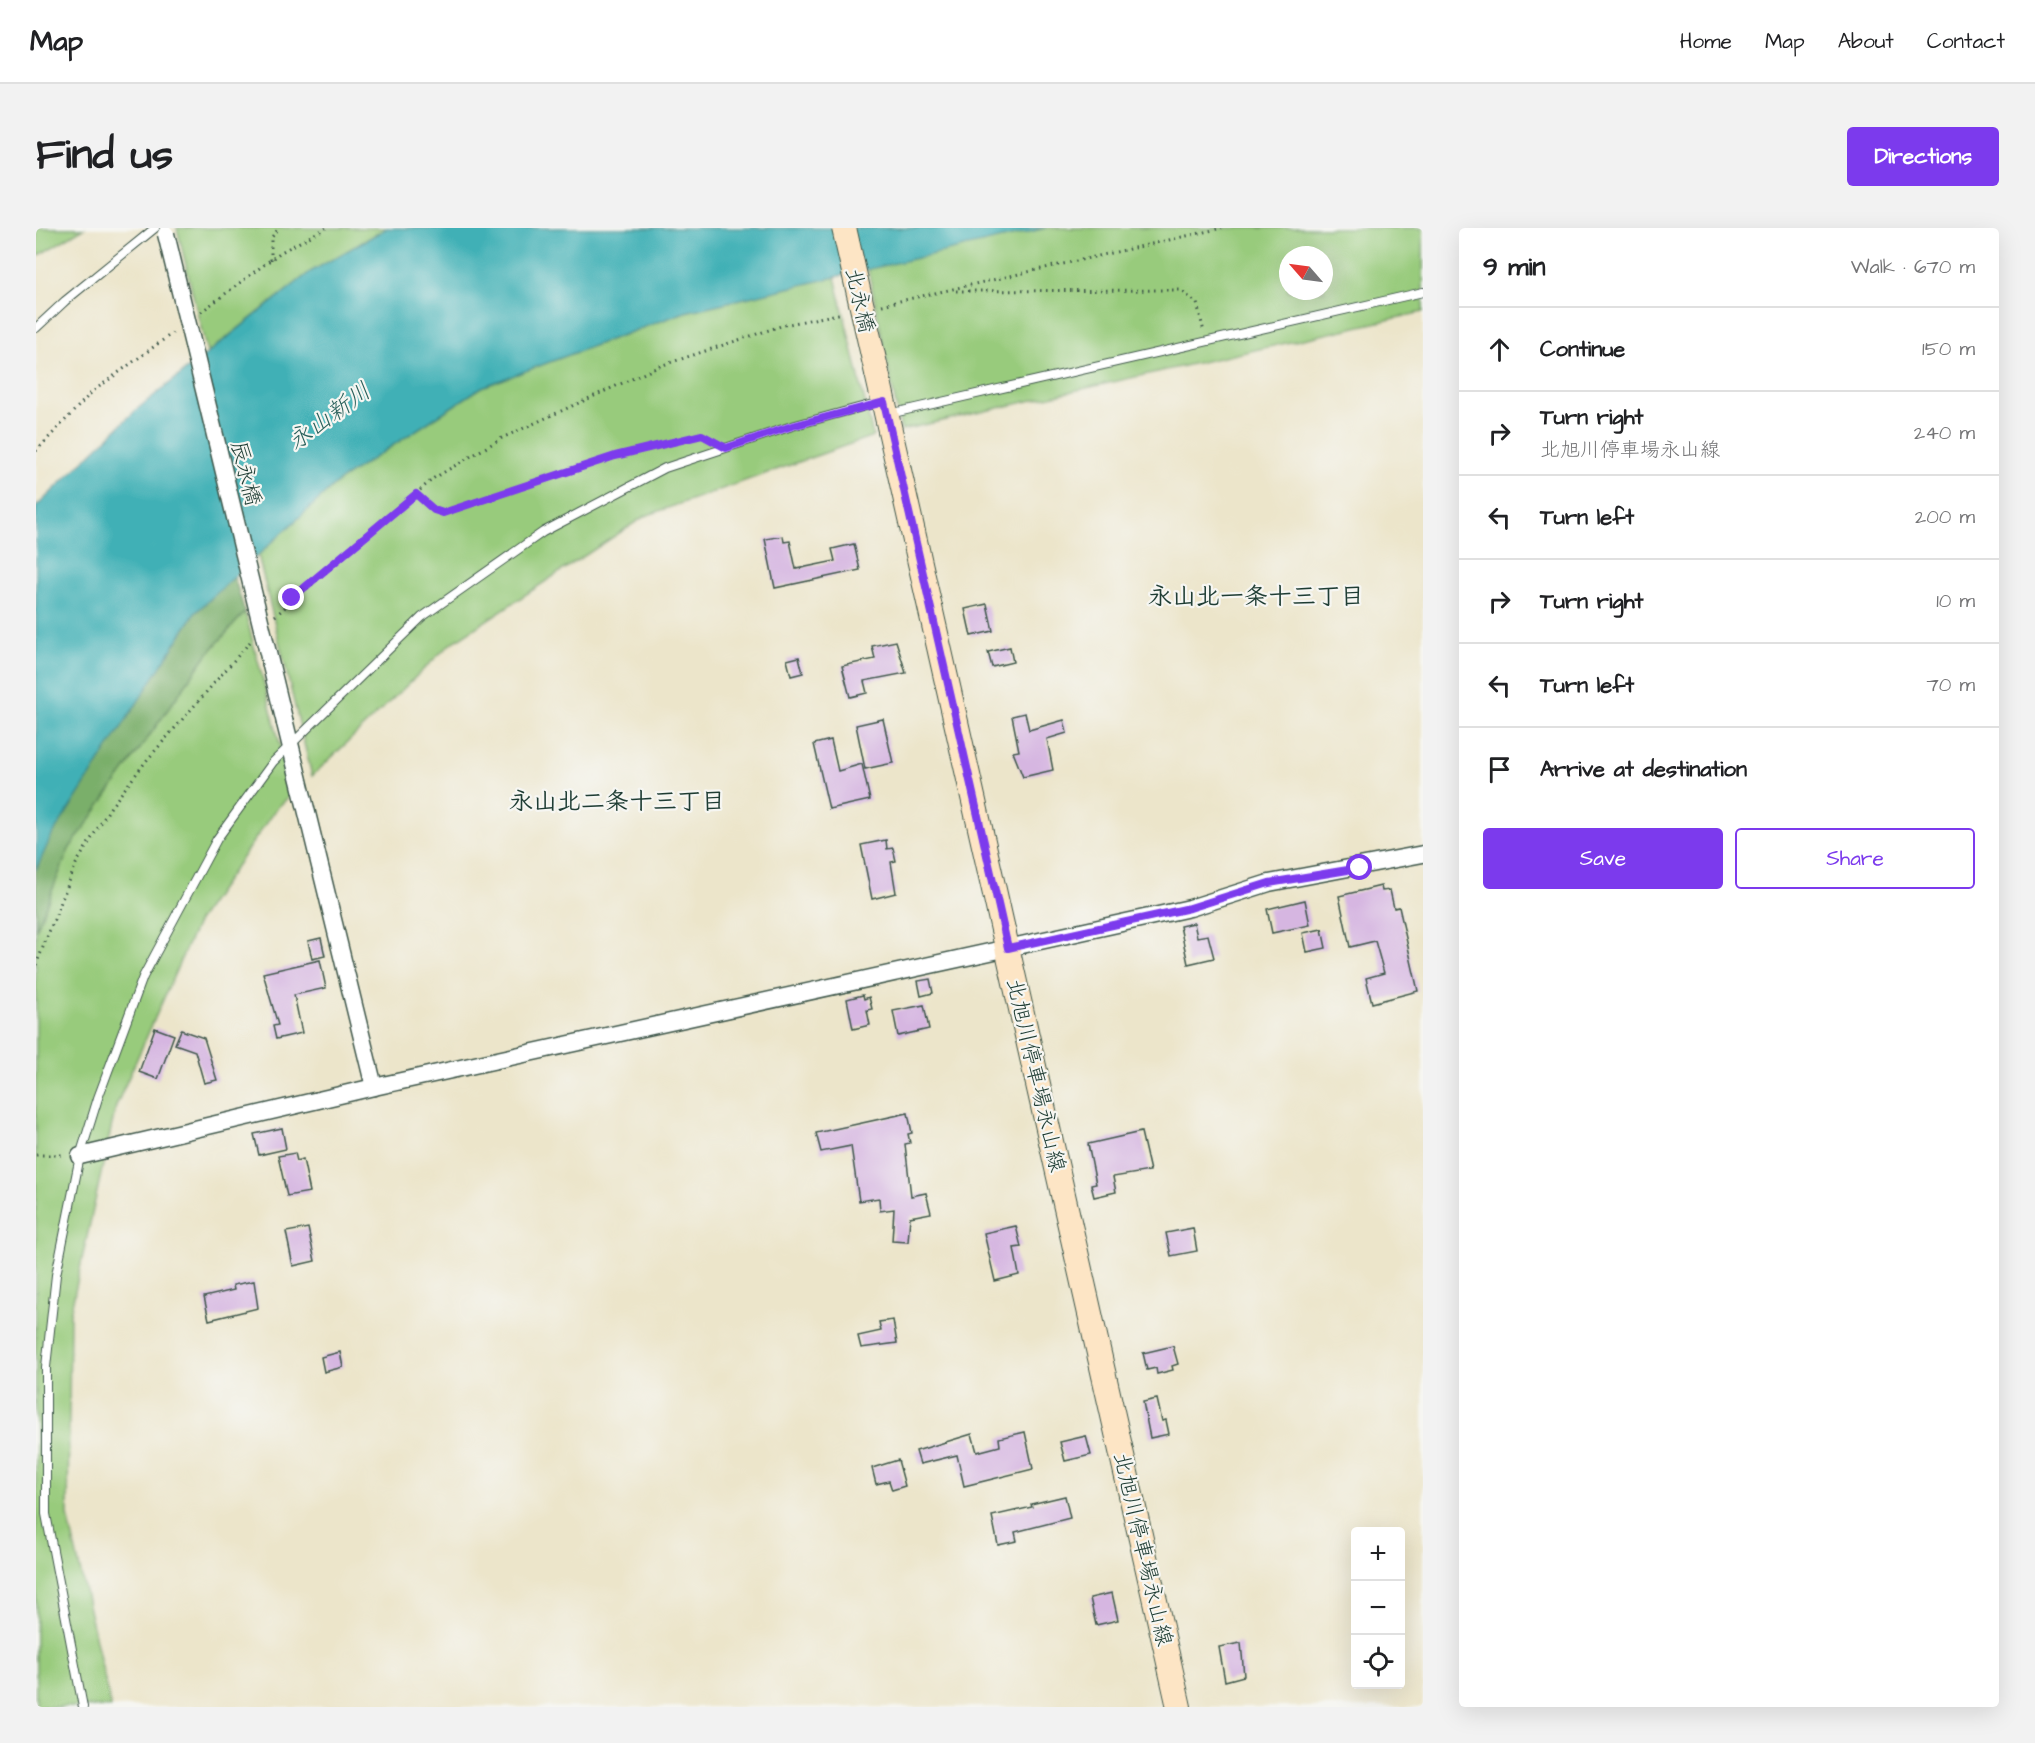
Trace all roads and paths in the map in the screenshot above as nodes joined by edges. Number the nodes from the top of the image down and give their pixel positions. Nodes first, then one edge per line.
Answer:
1 (279, 228) edge
2 (326, 228) edge
3 (844, 228) edge
4 (1222, 228) edge
5 (162, 230) edge
6 (271, 260) junction
7 (948, 291) junction
8 (1423, 292) edge
9 (878, 306) dead end
10 (855, 310) dead end
11 (196, 316) dead end
12 (36, 328) edge
13 (177, 330) dead end
14 (1206, 342) junction
15 (877, 373) joint
16 (885, 408) junction
17 (726, 448) junction
18 (36, 451) edge
19 (416, 494) junction
20 (268, 624) dead end
21 (251, 641) dead end
22 (291, 743) junction
23 (1423, 854) edge
24 (1008, 948) junction
25 (36, 965) edge
26 (374, 1087) junction
27 (36, 1155) edge
28 (80, 1156) junction
29 (83, 1707) edge
30 (1179, 1707) edge

1 - 6 path
2 - 6 path
3 - 15 main road, 北永橋, bridge
4 - 7 path
5 - 12 lane
5 - 22 street, 辰永橋, bridge
6 - 11 path
7 - 9 path
7 - 14 path
8 - 14 lane
10 - 19 path
13 - 18 path
14 - 16 lane
15 - 16 main road, 北旭川停車場永山線
16 - 17 lane
16 - 24 main road, 北旭川停車場永山線
17 - 19 path
17 - 22 lane
19 - 20 path
21 - 25 path
22 - 26 street, 辰永橋
22 - 28 lane
23 - 24 street
24 - 26 street
24 - 30 main road, 北旭川停車場永山線
26 - 28 street
27 - 28 path
28 - 29 lane

